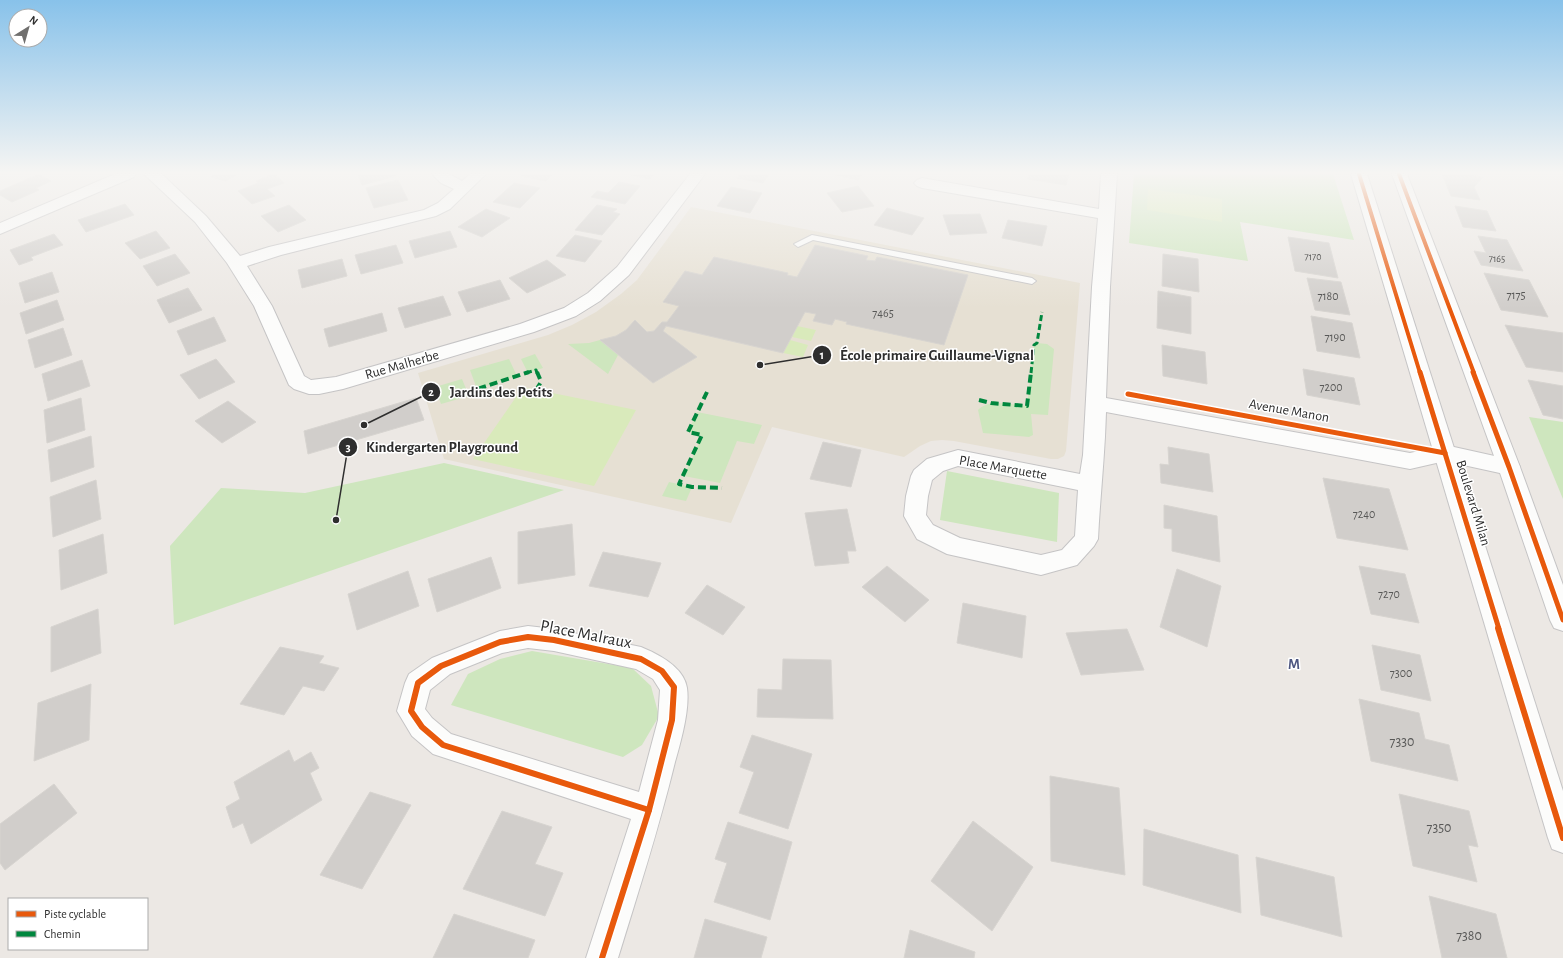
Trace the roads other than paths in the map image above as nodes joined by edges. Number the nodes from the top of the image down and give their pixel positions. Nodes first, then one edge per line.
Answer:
1 (24, 219) edge
2 (200, 219) edge
3 (406, 219) edge
4 (663, 219) edge
5 (1107, 219) edge
6 (1373, 219) edge
7 (1416, 219) edge
8 (0, 229) edge
9 (798, 244) dead end
10 (237, 263) junction
11 (1032, 281) dead end
12 (1096, 403) junction
13 (1445, 453) junction
14 (1509, 467) junction
15 (1090, 484) junction
16 (1563, 620) edge
17 (649, 810) junction
18 (1563, 838) edge
19 (602, 958) edge

1 - 8 street
2 - 10 street, Rue Malherbe
3 - 10 street
4 - 10 street, Rue Malherbe
5 - 12 street
6 - 13 street, Boulevard Milan
7 - 14 street
9 - 11 lane
12 - 13 street, Avenue Manon
12 - 15 street, Place Marquette
13 - 14 street, Avenue Manon
13 - 18 street, Boulevard Milan
14 - 16 street
15 - 15 street, Place Marquette
17 - 17 street, Place Malraux
17 - 19 street, Place Malraux

